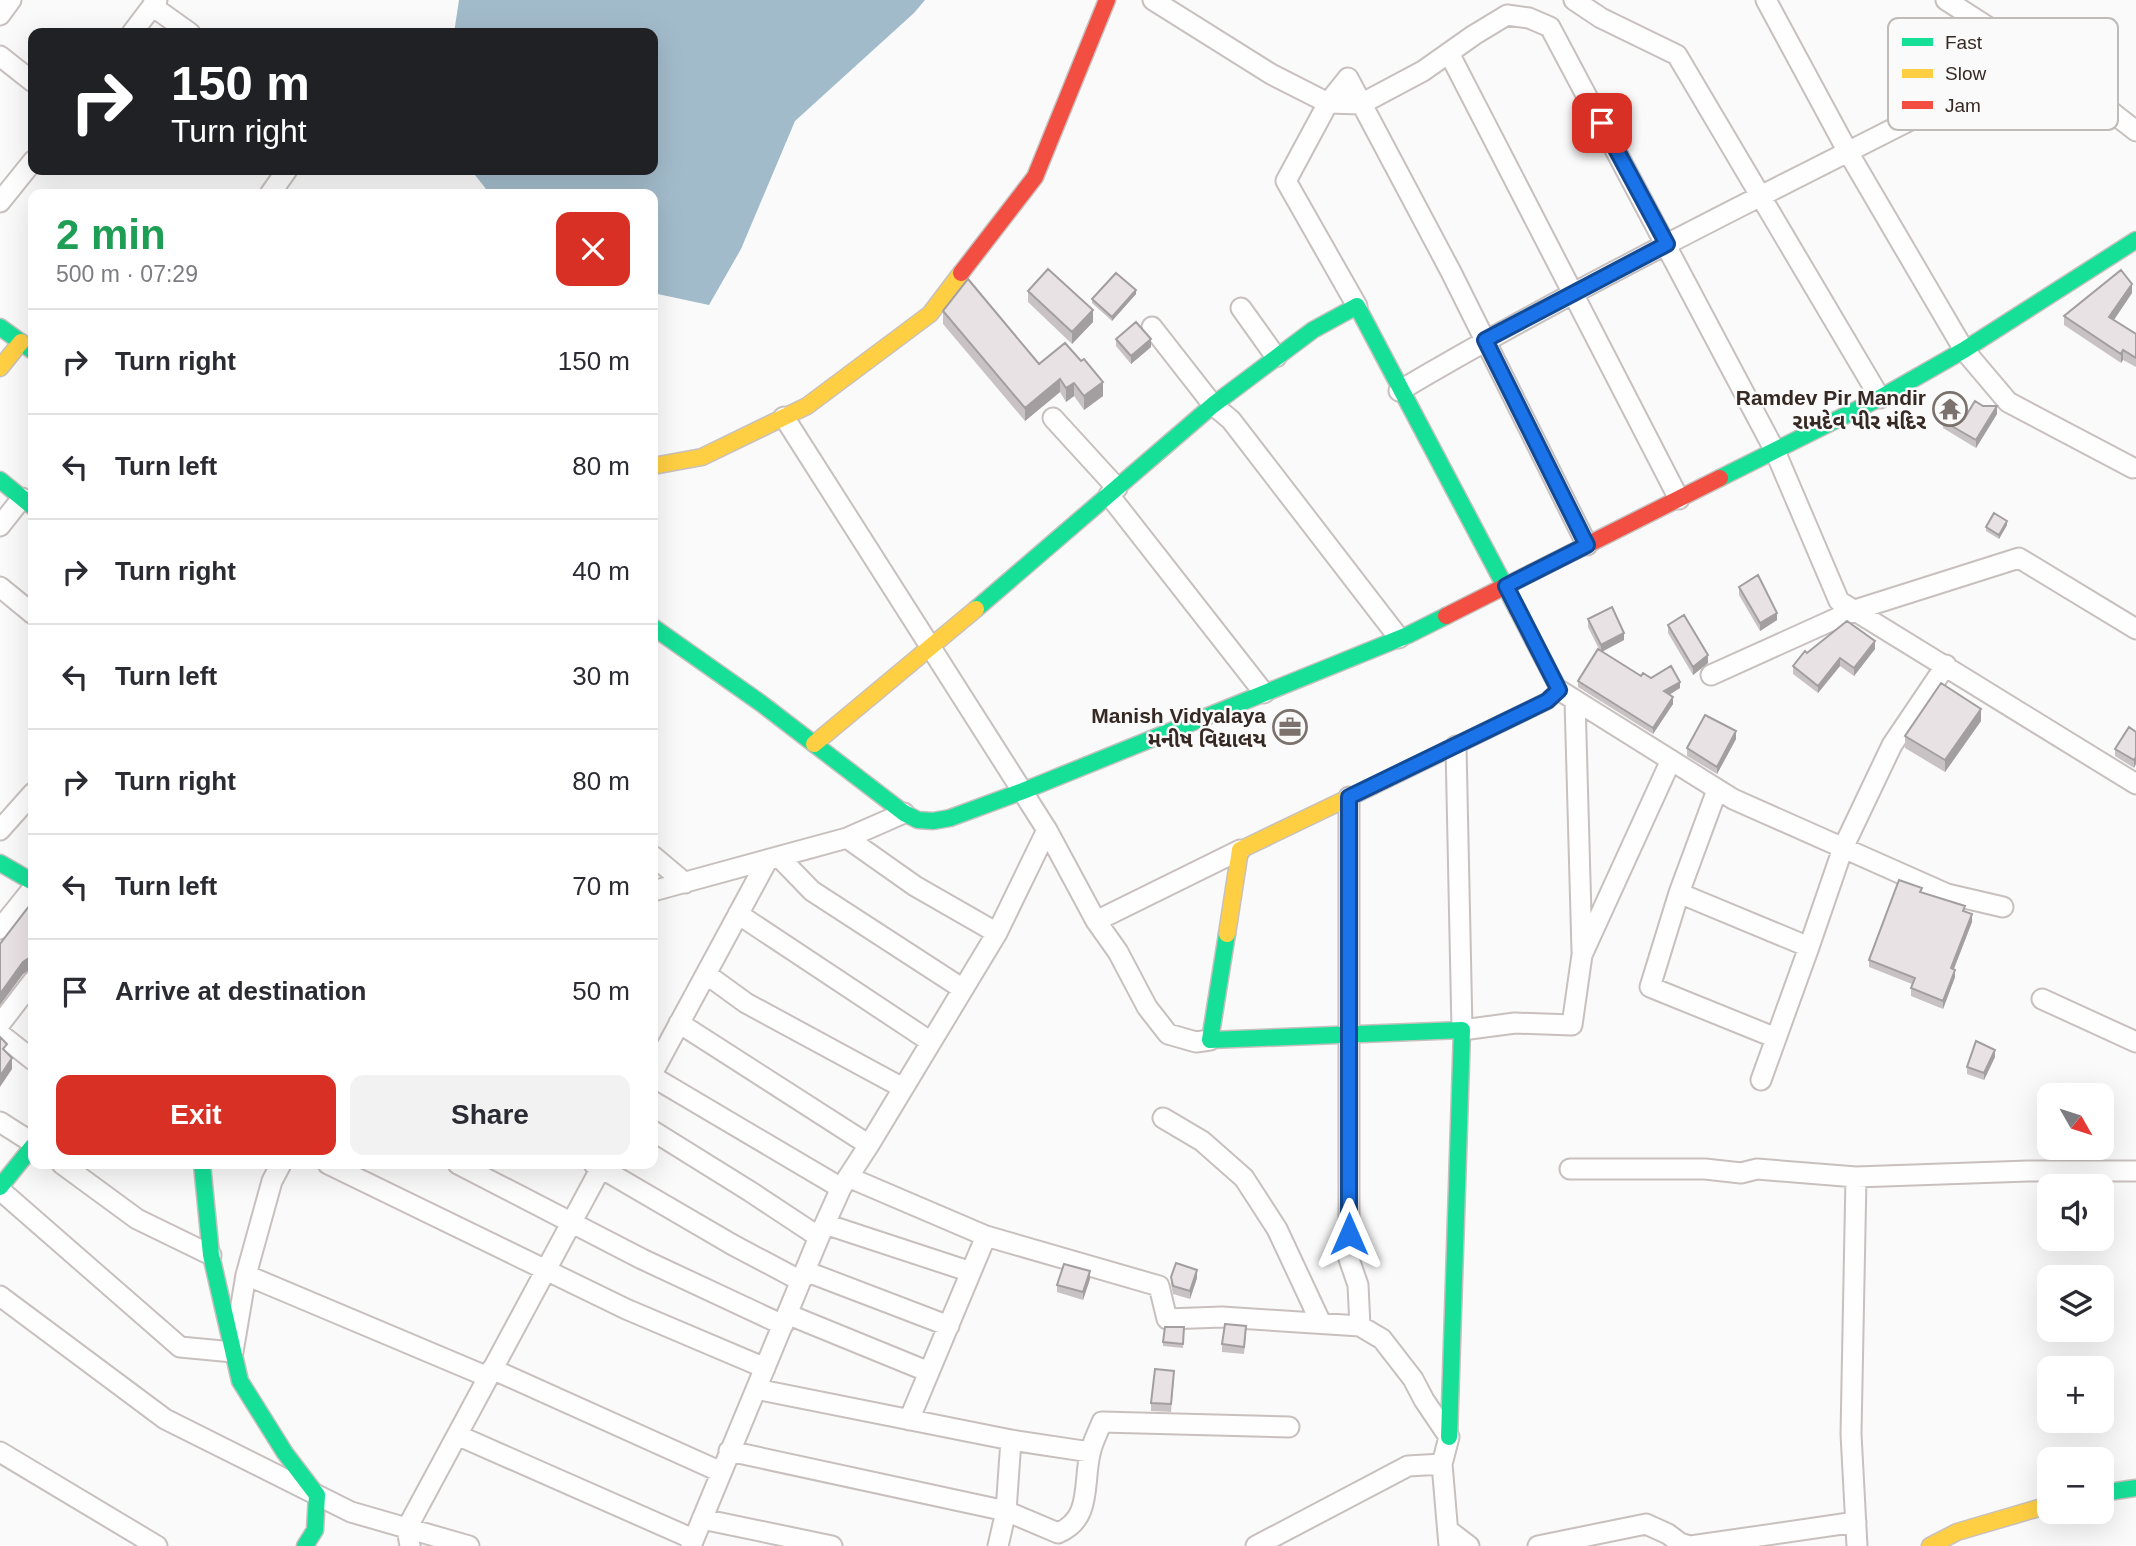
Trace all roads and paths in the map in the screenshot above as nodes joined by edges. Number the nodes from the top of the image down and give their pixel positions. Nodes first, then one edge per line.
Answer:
1 (11, 0) edge
2 (1107, 0) edge
3 (1153, 0) edge
4 (1574, 0) edge
5 (1766, 0) edge
6 (1946, 0) edge
7 (154, 3) edge
8 (0, 15) edge
9 (1974, 18) edge
10 (136, 28) edge
11 (184, 28) edge
12 (1449, 53) junction
13 (0, 56) edge
14 (28, 78) edge
15 (1328, 103) junction
16 (1362, 104) junction
17 (2118, 117) edge
18 (1891, 130) edge
19 (2136, 131) edge
20 (1848, 152) junction
21 (28, 167) edge
22 (1760, 197) junction
23 (0, 202) edge
24 (2136, 240) edge
25 (1667, 244) junction
26 (1573, 292) junction
27 (1357, 306) junction
28 (1241, 308) dead end
29 (0, 327) edge
30 (1152, 327) dead end
31 (1485, 340) junction
32 (27, 347) edge
33 (1964, 350) junction
34 (1276, 357) junction
35 (0, 368) edge
36 (1399, 391) junction
37 (1880, 398) junction
38 (1213, 405) junction
39 (784, 417) junction
40 (1053, 418) dead end
41 (1775, 451) junction
42 (658, 465) edge
43 (2133, 468) dead end
44 (0, 480) edge
45 (1113, 491) junction
46 (1679, 499) junction
47 (28, 503) edge
48 (0, 526) edge
49 (1587, 545) junction
50 (1506, 586) junction
51 (0, 587) edge
52 (28, 610) edge
53 (1854, 610) junction
54 (2136, 629) edge
55 (658, 631) edge
56 (1399, 638) junction
57 (931, 648) junction
58 (1946, 666) junction
59 (1712, 676) dead end
60 (1264, 693) junction
61 (1567, 695) junction
62 (814, 744) junction
63 (1456, 746) junction
64 (1671, 760) junction
65 (2136, 785) edge
66 (1717, 790) junction
67 (1023, 791) junction
68 (1349, 797) junction
69 (28, 799) edge
70 (904, 813) junction
71 (1047, 830) junction
72 (0, 831) edge
73 (847, 838) junction
74 (1843, 848) junction
75 (1240, 850) junction
76 (773, 859) junction
77 (658, 860) edge
78 (0, 863) edge
79 (28, 879) edge
80 (685, 883) junction
81 (658, 890) edge
82 (1679, 893) junction
83 (28, 894) edge
84 (2003, 907) dead end
85 (738, 914) junction
86 (1096, 921) junction
87 (0, 929) edge
88 (997, 933) junction
89 (1809, 947) junction
90 (1583, 955) junction
91 (706, 974) junction
92 (28, 988) edge
93 (963, 989) junction
94 (2042, 999) dead end
95 (679, 1023) junction
96 (0, 1024) edge
97 (1462, 1030) junction
98 (0, 1034) edge
99 (1349, 1034) junction
100 (1776, 1038) junction
101 (1210, 1040) junction
102 (931, 1042) junction
103 (2136, 1042) edge
104 (28, 1055) edge
105 (658, 1065) edge
106 (658, 1078) edge
107 (1761, 1080) dead end
108 (903, 1088) junction
109 (1163, 1118) dead end
110 (0, 1122) edge
111 (658, 1135) edge
112 (28, 1141) edge
113 (869, 1145) junction
114 (28, 1151) edge
115 (69, 1169) edge
116 (202, 1169) edge
117 (278, 1169) edge
118 (338, 1169) edge
119 (468, 1169) edge
120 (597, 1169) edge
121 (606, 1169) edge
122 (1570, 1169) dead end
123 (2136, 1171) edge
124 (1856, 1177) junction
125 (844, 1183) junction
126 (0, 1188) edge
127 (571, 1223) junction
128 (822, 1231) junction
129 (986, 1236) junction
130 (211, 1255) junction
131 (547, 1269) junction
132 (971, 1272) junction
133 (246, 1275) junction
134 (803, 1276) junction
135 (0, 1296) edge
136 (785, 1319) junction
137 (1321, 1323) junction
138 (948, 1326) junction
139 (1360, 1326) junction
140 (233, 1352) junction
141 (765, 1368) junction
142 (929, 1372) junction
143 (490, 1373) junction
144 (756, 1389) junction
145 (909, 1420) junction
146 (1289, 1427) dead end
147 (457, 1435) junction
148 (1449, 1437) junction
149 (1011, 1440) junction
150 (729, 1451) junction
151 (0, 1452) edge
152 (1090, 1452) junction
153 (1441, 1464) junction
154 (721, 1472) junction
155 (2136, 1488) edge
156 (2114, 1491) edge
157 (317, 1495) junction
158 (2037, 1509) edge
159 (1006, 1511) junction
160 (702, 1519) junction
161 (1856, 1522) junction
162 (408, 1537) edge
163 (1449, 1538) edge
164 (692, 1543) edge
165 (157, 1546) edge
166 (305, 1546) edge
167 (469, 1546) edge
168 (832, 1546) edge
169 (998, 1546) edge
170 (1256, 1546) edge
171 (1469, 1546) edge
172 (1538, 1546) edge
173 (1690, 1546) edge
174 (1857, 1546) edge
175 (1930, 1546) edge

1 - 8 street
2 - 39 main road
3 - 15 street
4 - 22 street
5 - 20 street
6 - 9 street
7 - 10 street
7 - 11 street
12 - 16 street
12 - 25 street
12 - 26 street
13 - 14 street
15 - 16 street
15 - 27 street
16 - 31 street
17 - 19 street
18 - 20 street
20 - 22 street
20 - 33 street
21 - 23 street
22 - 25 street
22 - 37 street
24 - 33 main road
25 - 26 street
25 - 41 street
26 - 31 street
26 - 46 street
27 - 34 main road
27 - 36 main road
28 - 34 street
29 - 32 main road
30 - 38 street
31 - 36 street
31 - 49 street
32 - 35 main road
33 - 37 main road
33 - 43 street
34 - 38 main road
36 - 50 main road
37 - 41 main road
38 - 45 main road
38 - 56 street
39 - 42 main road
39 - 57 street
40 - 45 street
41 - 46 main road
41 - 53 street
44 - 47 main road
45 - 57 main road
45 - 60 street
46 - 49 main road
47 - 48 street
49 - 50 main road
50 - 56 main road
50 - 61 main road
51 - 52 street
53 - 54 street
53 - 58 street
53 - 59 street
55 - 62 main road
56 - 60 main road
57 - 62 main road
57 - 67 street
58 - 65 street
58 - 74 street
60 - 67 main road
61 - 63 main road
61 - 64 street
61 - 90 street
62 - 70 main road
63 - 68 main road
63 - 97 street
64 - 66 street
64 - 90 street
66 - 74 street
66 - 82 street
67 - 70 main road
67 - 71 street
68 - 75 main road
68 - 99 street
69 - 72 street
70 - 73 street
71 - 86 street
71 - 88 street
73 - 76 street
73 - 88 street
74 - 84 street
74 - 89 street
75 - 86 street
75 - 101 main road
76 - 80 street
76 - 85 street
76 - 93 street
77 - 80 street
78 - 79 main road
80 - 81 street
82 - 89 street
82 - 100 street
83 - 87 street
85 - 91 street
85 - 102 street
86 - 101 street
88 - 93 street
89 - 100 street
90 - 97 street
91 - 95 street
91 - 108 street
92 - 96 street
93 - 102 street
94 - 103 street
95 - 105 street
95 - 113 street
97 - 99 main road
97 - 148 main road
98 - 104 street
99 - 101 main road
99 - 139 street
100 - 107 street
102 - 108 street
106 - 125 street
108 - 113 street
109 - 137 street
110 - 112 street
111 - 128 street
113 - 125 street
114 - 126 main road
115 - 130 street
116 - 130 main road
117 - 133 street
118 - 131 street
119 - 127 street
120 - 127 street
121 - 134 street
122 - 124 street
123 - 124 street
124 - 161 street
125 - 128 street
125 - 129 street
126 - 140 street
127 - 131 street
127 - 136 street
128 - 132 street
128 - 134 street
129 - 132 street
129 - 137 street
130 - 140 main road
131 - 141 street
131 - 143 street
132 - 138 street
133 - 140 street
133 - 143 street
134 - 136 street
134 - 138 street
135 - 157 street
136 - 141 street
136 - 142 street
137 - 139 street
138 - 142 street
139 - 148 street
140 - 157 main road
141 - 144 street
142 - 145 street
143 - 147 street
143 - 154 street
144 - 145 street
144 - 150 street
145 - 149 street
146 - 152 street
147 - 162 street
147 - 164 street
148 - 153 street
149 - 152 street
149 - 159 street
150 - 154 street
150 - 159 street
151 - 165 street
152 - 159 street
153 - 163 street
153 - 170 street
154 - 160 street
155 - 156 main road
157 - 162 street
157 - 166 main road
158 - 175 main road
159 - 169 street
160 - 164 street
160 - 168 street
161 - 173 street
161 - 174 street
162 - 167 street
163 - 171 street
172 - 173 street

